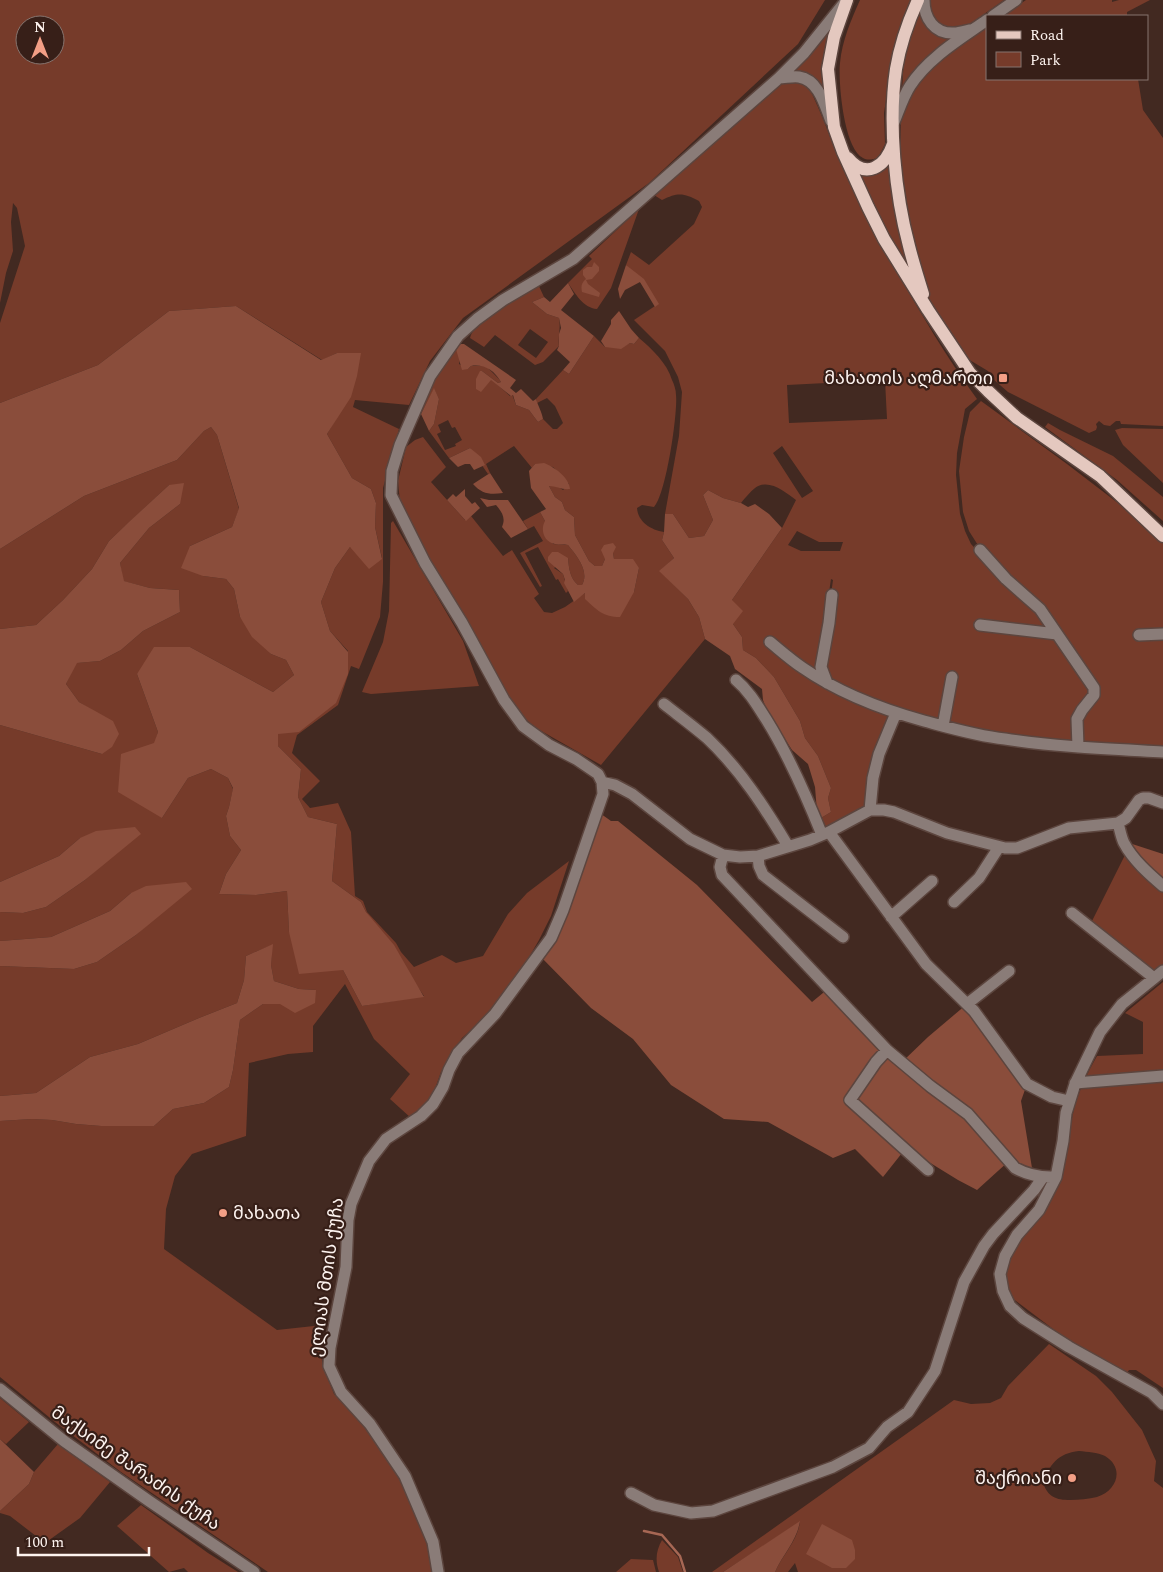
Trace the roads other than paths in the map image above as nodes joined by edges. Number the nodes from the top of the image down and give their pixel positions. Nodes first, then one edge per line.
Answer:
1 (846, 0) edge
2 (918, 0) edge
3 (924, 0) edge
4 (1016, 0) edge
5 (994, 15) edge
6 (986, 21) edge
7 (974, 29) junction
8 (779, 78) junction
9 (894, 122) junction
10 (834, 127) junction
11 (894, 142) junction
12 (843, 152) junction
13 (928, 310) junction
14 (1163, 536) edge
15 (980, 550) dead end
16 (832, 595) dead end
17 (980, 625) dead end
18 (1057, 634) junction
19 (1139, 634) dead end
20 (1163, 634) edge
21 (770, 642) dead end
22 (952, 677) dead end
23 (736, 680) dead end
24 (827, 683) junction
25 (664, 704) dead end
26 (896, 713) junction
27 (943, 726) junction
28 (1078, 747) junction
29 (1163, 752) edge
30 (602, 782) junction
31 (1163, 803) edge
32 (870, 810) junction
33 (1118, 823) junction
34 (825, 834) junction
35 (788, 846) junction
36 (999, 846) junction
37 (723, 855) junction
38 (758, 856) junction
39 (932, 881) dead end
40 (1163, 886) edge
41 (954, 902) dead end
42 (1072, 913) dead end
43 (891, 917) junction
44 (843, 937) dead end
45 (1009, 971) dead end
46 (1159, 974) edge
47 (967, 1004) junction
48 (887, 1050) junction
49 (1163, 1076) edge
50 (1075, 1083) junction
51 (1070, 1101) junction
52 (928, 1170) dead end
53 (1043, 1177) junction
54 (1056, 1177) junction
55 (0, 1389) edge
56 (1163, 1404) edge
57 (631, 1493) dead end
58 (254, 1572) edge
59 (438, 1572) edge

1 - 8 street
1 - 10 main road
2 - 9 main road
3 - 7 street
4 - 5 street
6 - 7 street
7 - 9 street
8 - 10 street
8 - 30 street
9 - 11 main road
10 - 12 main road
11 - 12 main road
11 - 13 main road
12 - 13 main road
13 - 14 main road
15 - 18 street
16 - 24 street
17 - 18 street
18 - 28 street
19 - 20 street
21 - 24 street
22 - 27 street
23 - 34 street
24 - 26 street
25 - 35 street
26 - 27 street
26 - 32 street
27 - 28 street
28 - 29 street
30 - 37 street
30 - 59 street, ელიას მთის ქუჩა
31 - 33 street
32 - 34 street
32 - 36 street
33 - 36 street
33 - 40 street
34 - 35 street
34 - 43 street
35 - 38 street
36 - 41 street
37 - 38 street
37 - 48 street
38 - 44 street
39 - 43 street
42 - 46 street
43 - 47 street
45 - 47 street
46 - 50 street
47 - 51 street
48 - 52 street
48 - 53 street
49 - 50 street
50 - 51 street
51 - 54 street
53 - 54 street
53 - 57 street
54 - 56 street
55 - 58 street, მაქსიმე შარაძის ქუჩა

